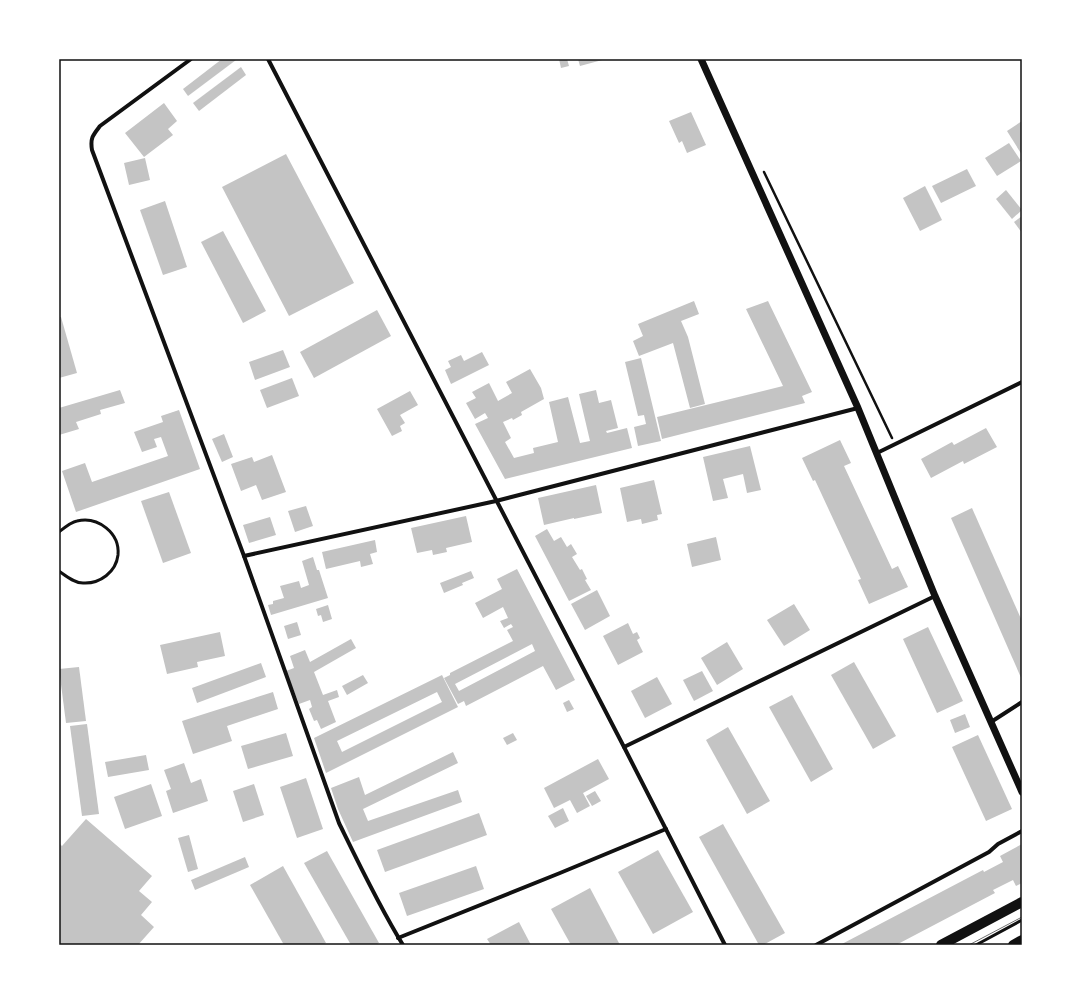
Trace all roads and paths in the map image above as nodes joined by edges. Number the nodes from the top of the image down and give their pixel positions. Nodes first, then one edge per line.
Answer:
1 (191, 59) edge
2 (268, 59) edge
3 (701, 59) edge
4 (763, 169) dead end
5 (1022, 382) edge
6 (858, 408) junction
7 (895, 444) junction
8 (877, 453) junction
9 (496, 500) junction
10 (59, 532) edge
11 (244, 556) junction
12 (59, 571) edge
13 (935, 596) junction
14 (1022, 702) edge
15 (991, 722) junction
16 (624, 747) junction
17 (1022, 792) edge
18 (666, 829) junction
19 (1022, 831) edge
20 (1022, 902) edge
21 (1022, 920) edge
22 (398, 938) junction
23 (1022, 940) edge
24 (403, 945) edge
25 (725, 945) edge
26 (816, 945) edge
27 (942, 945) edge
28 (976, 945) edge
29 (1013, 945) edge

1 - 11 street
2 - 9 street
3 - 6 street
4 - 7 path
5 - 7 street
6 - 8 street
6 - 9 street
7 - 8 street
8 - 13 street
9 - 11 street
9 - 16 street
10 - 12 lane
11 - 22 street
13 - 15 street
13 - 16 street
14 - 15 street
15 - 17 street
16 - 18 street
18 - 22 street
18 - 25 street
19 - 26 street
20 - 27 main road
21 - 28 lane
22 - 24 street
23 - 29 main road

